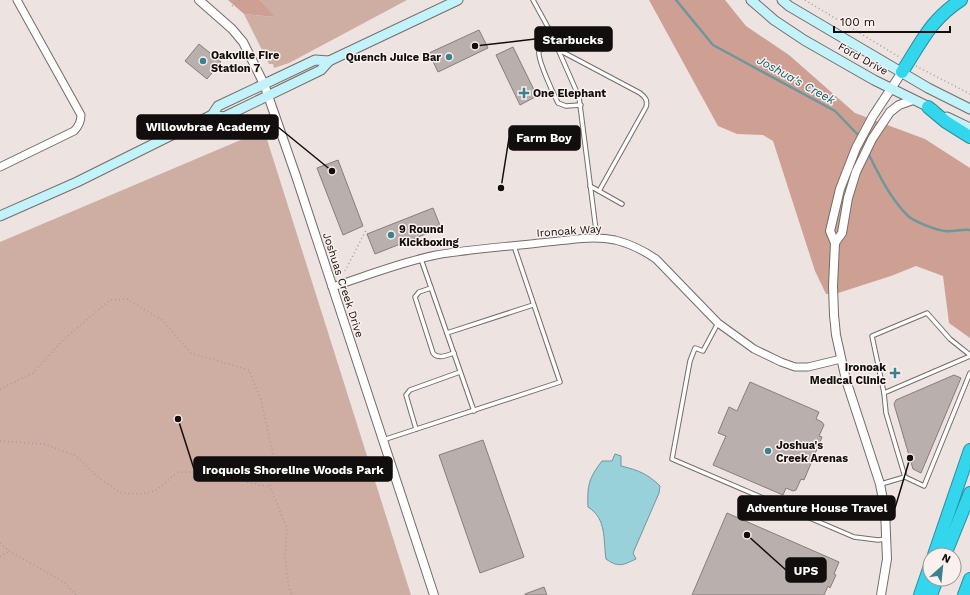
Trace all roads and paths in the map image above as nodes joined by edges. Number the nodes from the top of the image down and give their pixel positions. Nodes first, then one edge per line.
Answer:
1 (17, 0) edge
2 (199, 0) edge
3 (240, 0) edge
4 (458, 0) edge
5 (533, 0) edge
6 (751, 0) edge
7 (782, 0) edge
8 (804, 0) edge
9 (961, 0) edge
10 (232, 6) dead end
11 (554, 40) junction
12 (558, 49) junction
13 (329, 61) junction
14 (905, 67) junction
15 (264, 84) junction
16 (891, 88) junction
17 (970, 94) edge
18 (268, 95) junction
19 (913, 100) junction
20 (581, 105) junction
21 (928, 107) junction
22 (970, 109) edge
23 (212, 115) junction
24 (970, 128) edge
25 (970, 137) edge
26 (0, 167) edge
27 (590, 186) junction
28 (598, 191) junction
29 (622, 204) dead end
30 (0, 216) edge
31 (366, 230) dead end
32 (597, 238) junction
33 (835, 243) junction
34 (514, 246) junction
35 (421, 259) junction
36 (345, 271) dead end
37 (332, 287) junction
38 (431, 288) junction
39 (533, 305) junction
40 (718, 323) junction
41 (447, 333) junction
42 (454, 353) junction
43 (970, 355) edge
44 (841, 359) junction
45 (460, 372) junction
46 (970, 373) edge
47 (0, 389) edge
48 (884, 393) junction
49 (474, 411) junction
50 (416, 429) junction
51 (383, 440) junction
52 (0, 441) edge
53 (970, 450) edge
54 (905, 476) junction
55 (880, 484) junction
56 (270, 487) junction
57 (970, 493) edge
58 (887, 539) junction
59 (0, 543) edge
60 (937, 547) edge
61 (949, 547) edge
62 (9, 551) junction
63 (0, 558) edge
64 (970, 579) edge
65 (76, 595) edge
66 (292, 595) edge
67 (434, 595) edge
68 (881, 595) edge
69 (964, 595) edge

1 - 26 street
2 - 15 street, Joshuas Creek Drive
3 - 10 path
4 - 13 main road
5 - 11 lane
6 - 16 main road, Ford Drive
7 - 14 main road, Ford Drive
8 - 14 path
9 - 14 highway
11 - 12 lane
11 - 20 lane
12 - 20 lane
12 - 28 lane
13 - 15 main road
13 - 18 main road
14 - 16 street
14 - 17 path
14 - 22 main road, Ford Drive
15 - 18 street, Joshuas Creek Drive
15 - 23 main road
16 - 19 main road, Ford Drive
16 - 33 street
18 - 23 main road
18 - 37 street, Joshuas Creek Drive
19 - 21 main road, Ford Drive
19 - 33 street
20 - 27 lane
21 - 24 main road, Ford Drive
21 - 25 highway
23 - 30 main road
27 - 28 lane
27 - 32 lane
28 - 29 lane
31 - 36 path
32 - 34 street, Ironoak Way
32 - 40 street, Ironoak Way
33 - 44 street
34 - 35 street, Ironoak Way
34 - 39 lane
35 - 37 street, Ironoak Way
35 - 38 lane
37 - 51 street, Joshuas Creek Drive
38 - 41 lane
38 - 42 lane
39 - 41 lane
39 - 49 lane
40 - 44 street, Ironoak Way
40 - 58 lane
41 - 42 lane
42 - 45 lane
43 - 48 lane
43 - 48 lane
44 - 55 street
45 - 49 lane
45 - 50 lane
46 - 54 lane
47 - 56 path
48 - 54 lane
49 - 50 lane
50 - 51 lane
51 - 67 street, Joshuas Creek Drive
52 - 56 path
53 - 60 highway
54 - 55 lane
55 - 58 street
56 - 66 path
57 - 61 highway
58 - 68 street
59 - 62 path
62 - 63 path
62 - 65 path
64 - 69 highway

